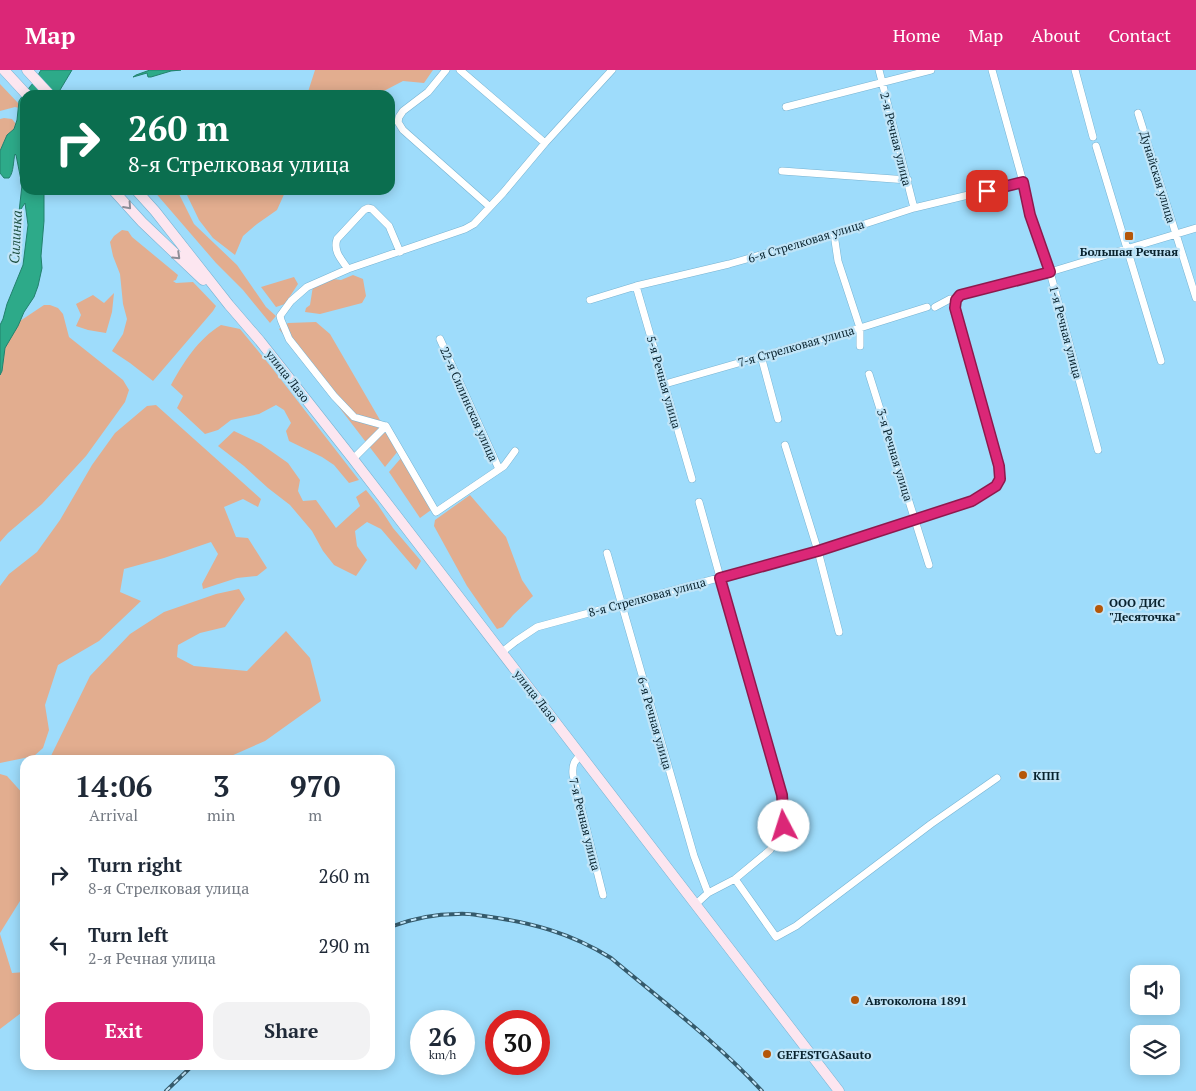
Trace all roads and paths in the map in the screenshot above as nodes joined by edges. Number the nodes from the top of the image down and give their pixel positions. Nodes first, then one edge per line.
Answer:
1 (4, 70) edge
2 (27, 70) edge
3 (446, 70) edge
4 (460, 70) edge
5 (612, 70) edge
6 (879, 70) edge
7 (931, 70) edge
8 (992, 70) edge
9 (1075, 70) edge
10 (882, 83) junction
11 (22, 90) edge
12 (45, 90) edge
13 (786, 107) dead end
14 (1138, 114) dead end
15 (1094, 137) dead end
16 (545, 143) junction
17 (1096, 146) dead end
18 (782, 172) dead end
19 (908, 180) junction
20 (1023, 182) junction
21 (118, 195) edge
22 (141, 195) edge
23 (490, 207) junction
24 (914, 208) junction
25 (1196, 228) edge
26 (834, 234) junction
27 (1176, 234) junction
28 (1128, 249) junction
29 (400, 252) junction
30 (348, 269) junction
31 (1050, 272) junction
32 (636, 286) junction
33 (1196, 298) edge
34 (590, 300) dead end
35 (956, 300) junction
36 (229, 305) junction
37 (935, 306) dead end
38 (927, 307) dead end
39 (860, 328) junction
40 (440, 339) dead end
41 (860, 346) dead end
42 (761, 356) junction
43 (1161, 361) dead end
44 (869, 374) dead end
45 (665, 384) junction
46 (778, 419) dead end
47 (386, 426) junction
48 (785, 445) dead end
49 (1098, 450) dead end
50 (515, 451) dead end
51 (353, 459) junction
52 (499, 469) junction
53 (692, 480) dead end
54 (699, 502) dead end
55 (915, 520) junction
56 (818, 551) junction
57 (607, 553) dead end
58 (929, 565) dead end
59 (720, 578) junction
60 (621, 604) junction
61 (839, 632) dead end
62 (502, 652) junction
63 (582, 755) junction
64 (997, 778) dead end
65 (735, 879) junction
66 (708, 893) junction
67 (603, 896) dead end
68 (696, 904) junction
69 (839, 1091) edge

1 - 11 main road
2 - 12 main road
3 - 23 street
4 - 16 street
5 - 16 street
6 - 10 street, 2-я Речная улица
7 - 10 street
8 - 20 street, 1-я Речная улица
9 - 15 street
10 - 13 street
10 - 19 street, 2-я Речная улица
14 - 27 street, Дунайская улица
16 - 23 street
17 - 28 street
18 - 19 street
19 - 24 street, 2-я Речная улица
20 - 24 street, 6-я Стрелковая улица
20 - 31 street, 1-я Речная улица
21 -> 36 main road, улица Лазо
22 - 36 main road, улица Лазо
23 - 29 street
24 - 26 street, 6-я Стрелковая улица
25 - 27 street
26 - 32 street, 6-я Стрелковая улица
26 - 39 street
27 - 28 street
27 - 33 street, Дунайская улица
28 - 31 street
28 - 43 street
29 - 30 street
29 - 30 street
30 - 47 street
31 - 35 street
31 - 49 street, 1-я Речная улица
32 - 34 street, 6-я Стрелковая улица
32 - 45 street, 5-я Речная улица
35 - 37 street
35 - 55 street, 8-я Стрелковая улица
36 - 51 main road, улица Лазо
38 - 39 street, 7-я Стрелковая улица
39 - 41 street
39 - 42 street, 7-я Стрелковая улица
40 - 52 street, 22-я Силинская улица
42 - 45 street, 7-я Стрелковая улица
42 - 46 street
44 - 55 street, 3-я Речная улица
45 - 53 street, 5-я Речная улица
47 - 51 street
47 - 52 street
48 - 56 street
50 - 52 street
51 - 62 main road, улица Лазо
54 - 59 street
55 - 56 street, 8-я Стрелковая улица
55 - 58 street, 3-я Речная улица
56 - 59 street, 8-я Стрелковая улица
56 - 61 street
57 - 60 street, 6-я Речная улица
59 - 60 street, 8-я Стрелковая улица
59 - 65 street
60 - 62 street, 8-я Стрелковая улица
60 - 66 street, 6-я Речная улица
62 - 63 main road, улица Лазо
63 - 67 street, 7-я Речная улица
63 - 68 main road, улица Лазо
64 - 65 street
65 - 66 street
66 - 68 street
68 - 69 main road, улица Лазо

